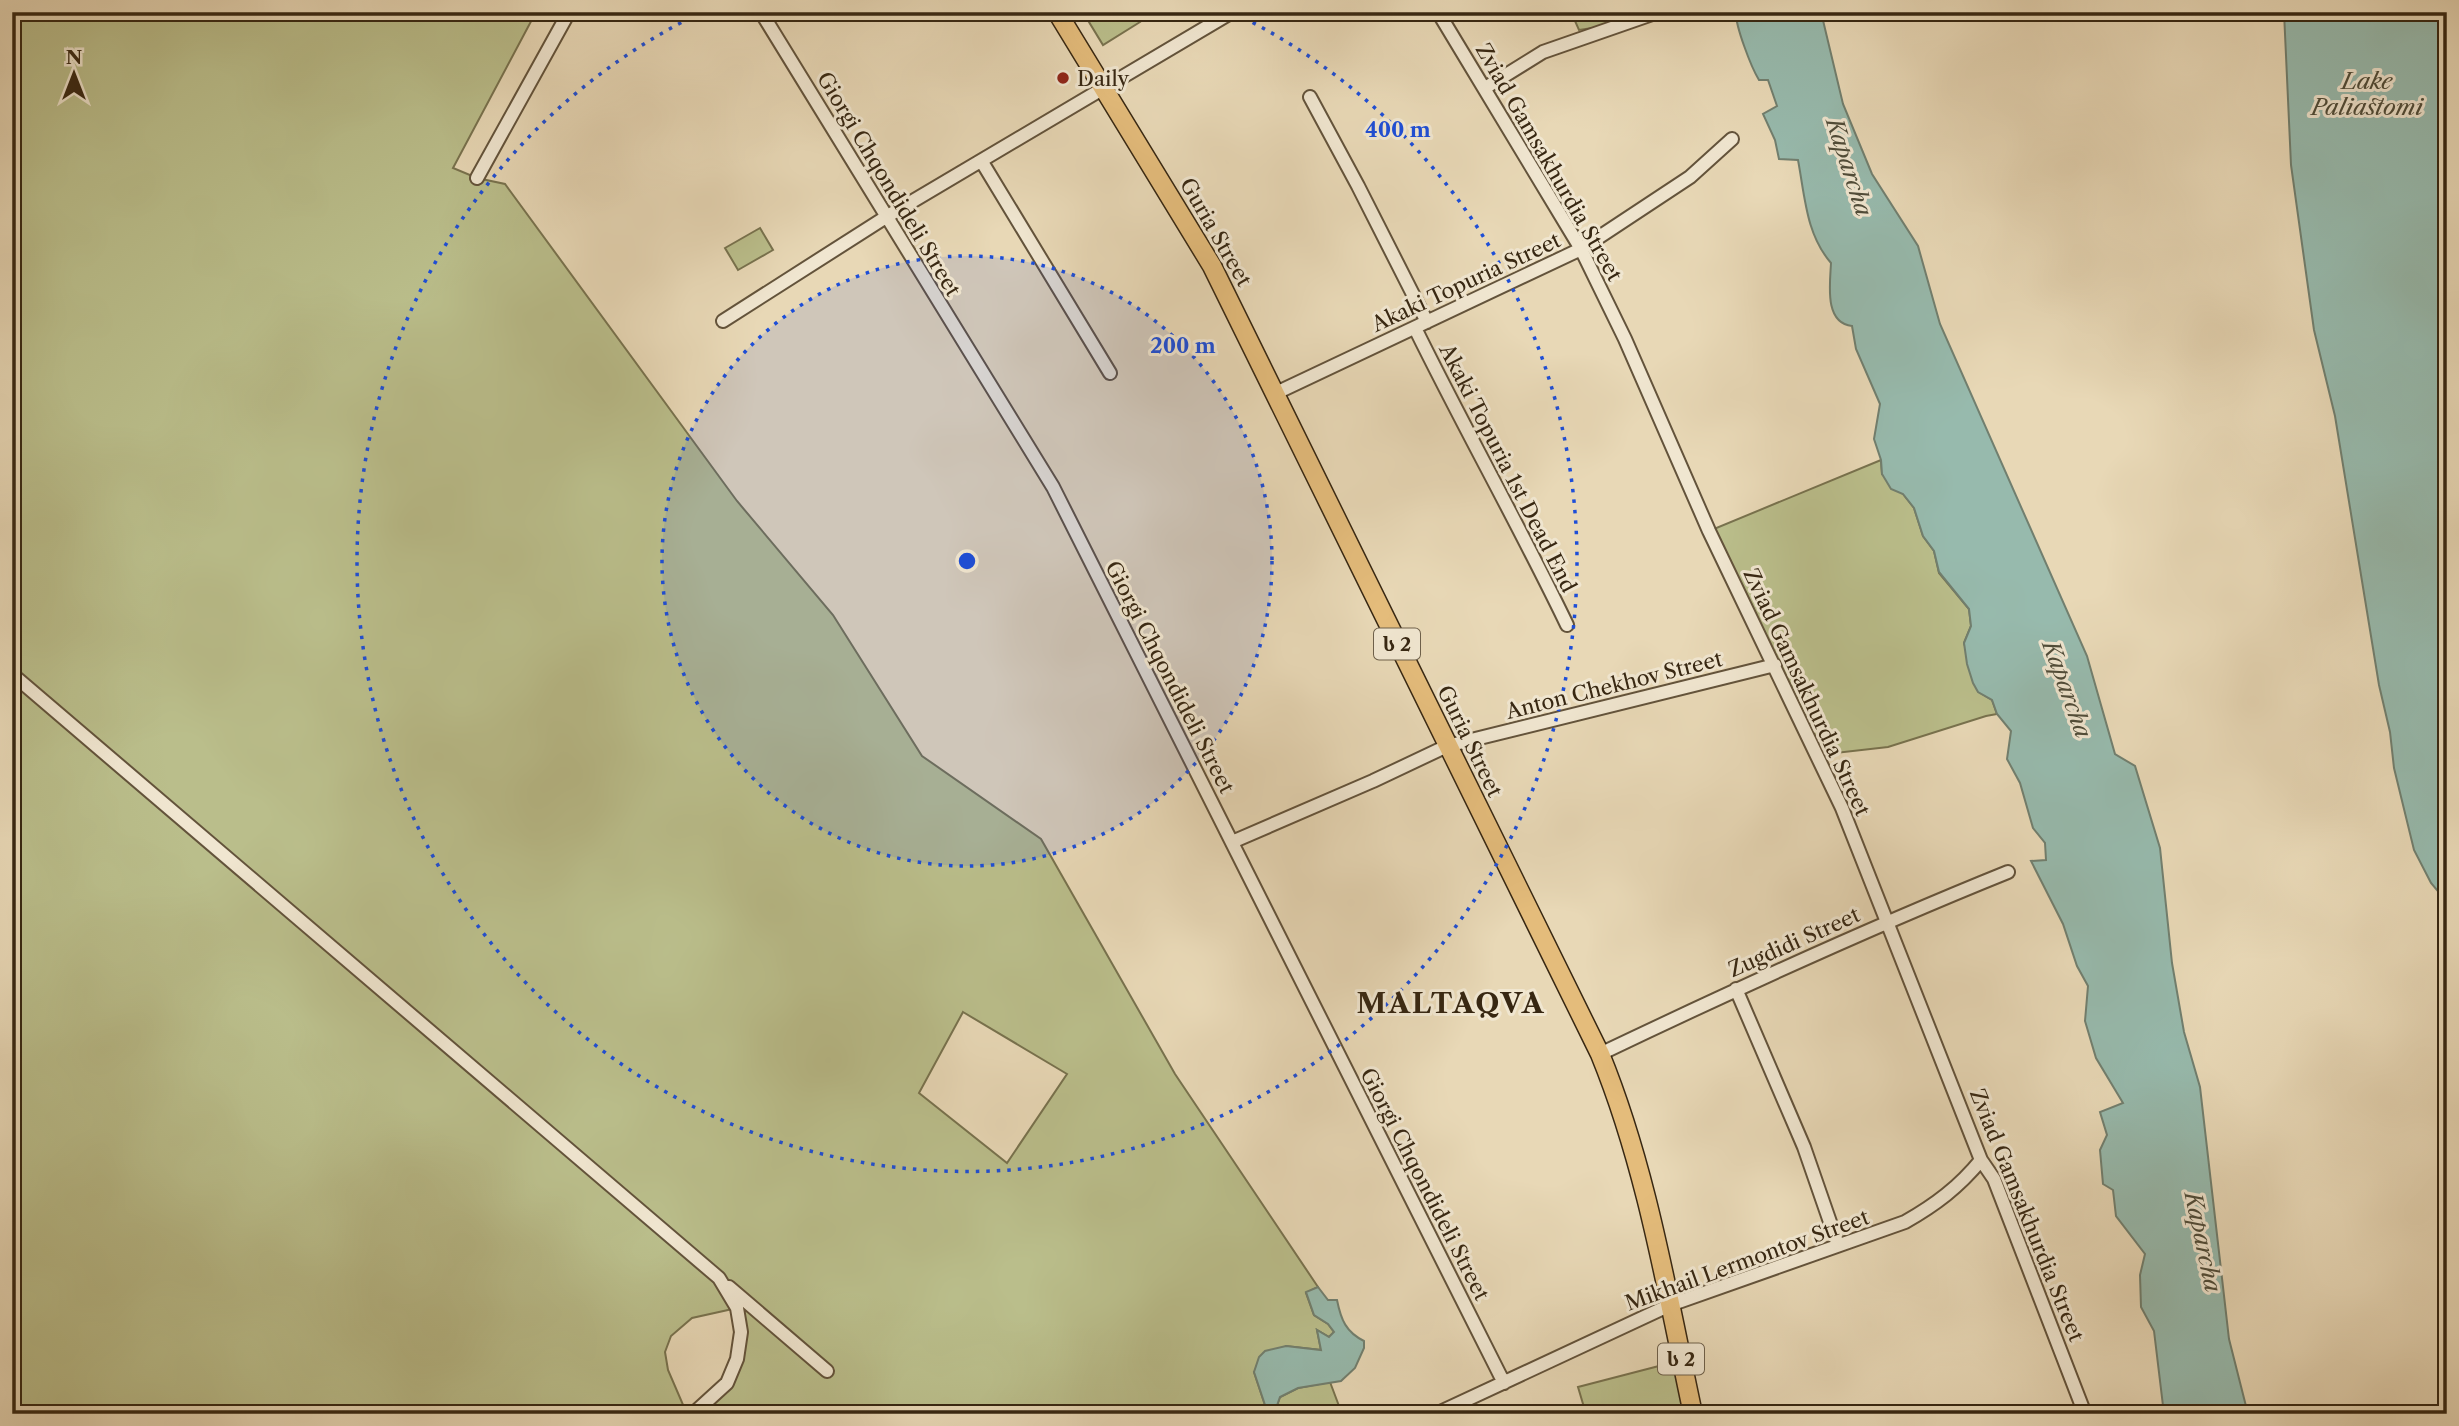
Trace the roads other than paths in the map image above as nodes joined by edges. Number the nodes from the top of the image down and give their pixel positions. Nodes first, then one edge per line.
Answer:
1 (569, 12) edge
2 (761, 12) edge
3 (1057, 12) edge
4 (1232, 12) edge
5 (1438, 12) edge
6 (1658, 12) edge
7 (1104, 88) junction
8 (1485, 88) junction
9 (1310, 97) dead end
10 (1732, 139) dead end
11 (982, 162) junction
12 (477, 178) dead end
13 (886, 217) junction
14 (1581, 249) junction
15 (723, 321) dead end
16 (1427, 322) junction
17 (1415, 328) junction
18 (1110, 373) dead end
19 (1274, 394) junction
20 (1567, 625) dead end
21 (1775, 665) junction
22 (12, 674) edge
23 (1447, 746) junction
24 (1232, 842) junction
25 (2008, 872) dead end
26 (1887, 921) junction
27 (1736, 989) junction
28 (1600, 1054) junction
29 (1981, 1160) junction
30 (1838, 1245) junction
31 (719, 1278) junction
32 (1670, 1305) junction
33 (827, 1371) dead end
34 (1504, 1383) junction
35 (693, 1414) edge
36 (1436, 1414) edge
37 (1693, 1414) edge
38 (2085, 1414) edge

1 - 12 street
2 - 13 street, Giorgi Chqondideli Street
3 - 7 highway, Guria Street / ს 2
4 - 7 street
5 - 8 street, Zviad Gamsakhurdia Street
6 - 8 street
7 - 11 street
7 - 19 highway, Guria Street / ს 2
8 - 14 street, Zviad Gamsakhurdia Street
9 - 16 street, Akaki Topuria 1st Dead End
10 - 14 street, Akaki Topuria Street
11 - 13 street
11 - 18 street
13 - 15 street
13 - 24 street, Giorgi Chqondideli Street
14 - 16 street, Akaki Topuria Street
14 - 21 street, Zviad Gamsakhurdia Street
16 - 17 street, Akaki Topuria Street
17 - 19 street, Akaki Topuria Street
17 - 20 street, Akaki Topuria 1st Dead End
19 - 23 highway, Guria Street / ს 2
21 - 23 street, Anton Chekhov Street
21 - 26 street, Zviad Gamsakhurdia Street
22 - 31 street
23 - 24 street, Anton Chekhov Street
23 - 28 highway, Guria Street / ს 2
24 - 34 street, Giorgi Chqondideli Street
25 - 26 street, Zugdidi Street
26 - 27 street, Zugdidi Street
26 - 29 street, Zviad Gamsakhurdia Street
27 - 28 street, Zugdidi Street
27 - 30 street
28 - 32 highway, Guria Street / ს 2
29 - 30 street, Mikhail Lermontov Street
29 - 38 street, Zviad Gamsakhurdia Street
30 - 32 street, Mikhail Lermontov Street
31 - 33 street
31 - 35 street
32 - 34 street, Mikhail Lermontov Street
32 - 37 highway, Guria Street / ს 2
34 - 36 street, Mikhail Lermontov Street

